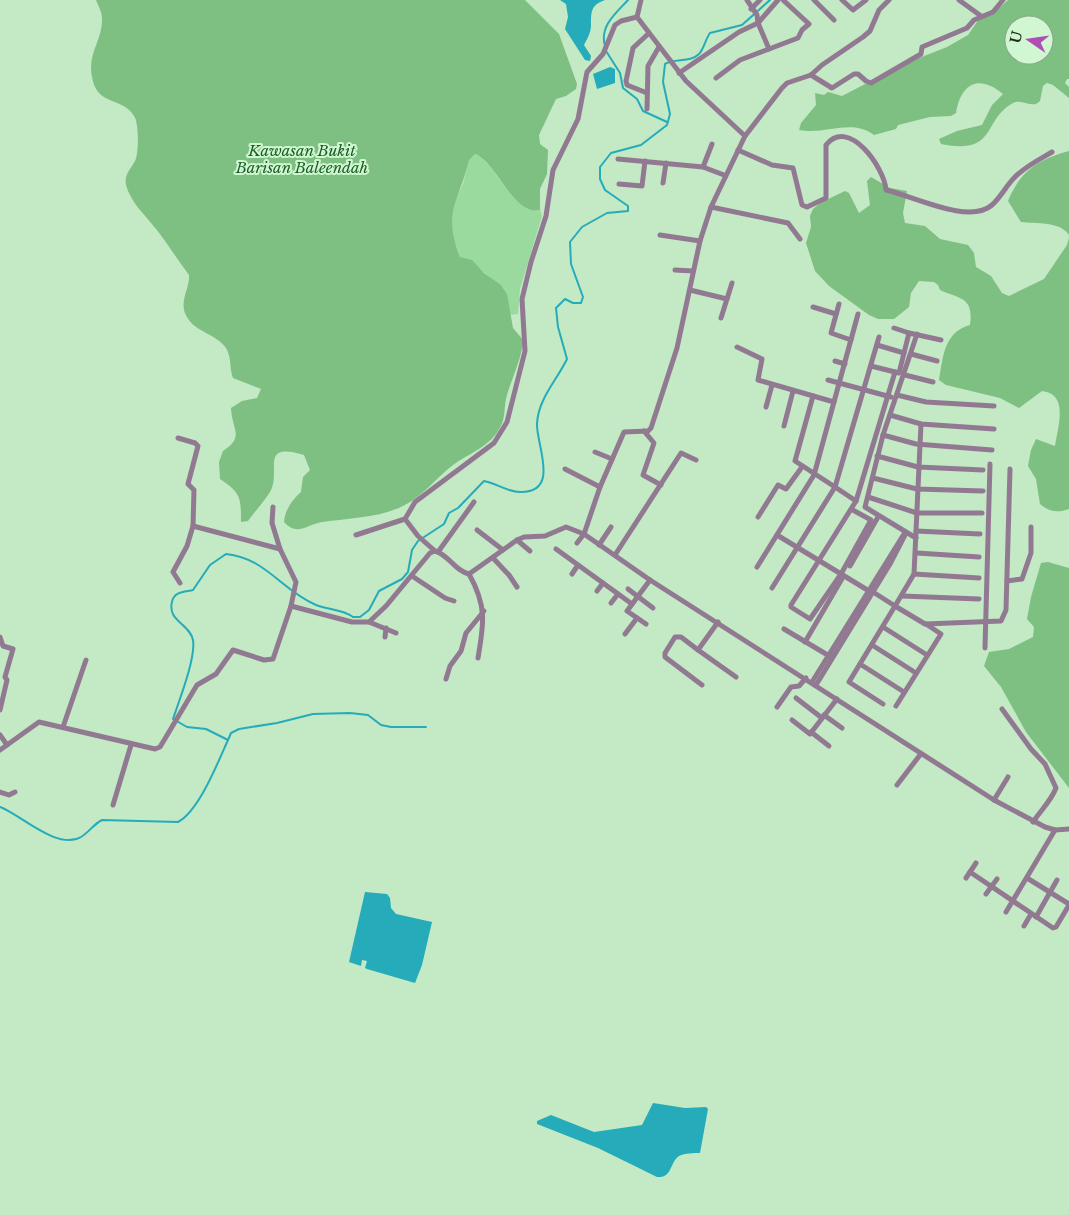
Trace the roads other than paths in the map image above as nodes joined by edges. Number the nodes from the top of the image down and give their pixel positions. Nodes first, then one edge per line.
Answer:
1 (641, 0) edge
2 (747, 0) edge
3 (760, 0) edge
4 (778, 0) edge
5 (783, 0) edge
6 (814, 0) edge
7 (842, 0) edge
8 (866, 0) edge
9 (889, 0) edge
10 (959, 0) edge
11 (1000, 1) edge
12 (752, 10) junction
13 (981, 16) junction
14 (636, 17) junction
15 (834, 20) dead end
16 (758, 22) junction
17 (648, 34) junction
18 (659, 47) junction
19 (769, 49) junction
20 (679, 73) junction
21 (811, 75) junction
22 (716, 78) dead end
23 (647, 93) junction
24 (647, 109) dead end
25 (745, 136) junction
26 (712, 144) dead end
27 (738, 150) junction
28 (1052, 152) dead end
29 (618, 159) dead end
30 (645, 161) junction
31 (666, 163) junction
32 (703, 167) junction
33 (724, 176) junction
34 (663, 183) dead end
35 (619, 184) dead end
36 (711, 207) junction
37 (660, 234) dead end
38 (800, 239) dead end
39 (700, 241) junction
40 (675, 270) dead end
41 (693, 271) junction
42 (732, 283) dead end
43 (690, 290) junction
44 (727, 299) junction
45 (839, 304) dead end
46 (814, 307) dead end
47 (836, 314) junction
48 (858, 314) dead end
49 (721, 318) dead end
50 (894, 328) dead end
51 (910, 333) junction
52 (917, 334) junction
53 (879, 337) dead end
54 (851, 340) junction
55 (941, 340) dead end
56 (877, 345) junction
57 (737, 347) dead end
58 (904, 353) junction
59 (911, 354) junction
60 (834, 361) dead end
61 (937, 361) dead end
62 (845, 364) junction
63 (871, 366) junction
64 (894, 372) junction
65 (905, 375) junction
66 (828, 380) dead end
67 (933, 382) dead end
68 (840, 384) junction
69 (772, 385) junction
70 (864, 388) junction
71 (793, 391) junction
72 (813, 396) junction
73 (888, 396) junction
74 (897, 397) junction
75 (834, 402) junction
76 (994, 406) dead end
77 (766, 408) dead end
78 (890, 415) junction
79 (921, 424) junction
80 (784, 426) dead end
81 (994, 428) dead end
82 (644, 431) junction
83 (883, 435) junction
84 (178, 438) dead end
85 (919, 445) junction
86 (992, 450) dead end
87 (595, 452) dead end
88 (877, 456) junction
89 (612, 459) junction
90 (696, 460) dead end
91 (990, 464) dead end
92 (802, 466) junction
93 (918, 467) junction
94 (565, 469) dead end
95 (1010, 469) dead end
96 (983, 470) dead end
97 (814, 475) junction
98 (873, 478) junction
99 (661, 485) junction
100 (600, 487) junction
101 (835, 487) junction
102 (918, 488) junction
103 (983, 491) dead end
104 (868, 497) junction
105 (856, 501) junction
106 (474, 502) dead end
107 (273, 506) dead end
108 (851, 509) junction
109 (917, 513) junction
110 (982, 513) dead end
111 (758, 517) dead end
112 (878, 517) junction
113 (405, 520) junction
114 (193, 526) junction
115 (1031, 526) dead end
116 (611, 527) dead end
117 (477, 530) dead end
118 (916, 531) junction
119 (906, 533) junction
120 (584, 534) junction
121 (980, 534) dead end
122 (356, 535) dead end
123 (777, 535) junction
124 (916, 538) junction
125 (517, 540) junction
126 (578, 543) dead end
127 (600, 545) junction
128 (797, 546) junction
129 (280, 549) junction
130 (556, 549) dead end
131 (503, 550) junction
132 (530, 550) dead end
133 (436, 551) junction
134 (916, 553) junction
135 (615, 555) junction
136 (979, 557) dead end
137 (493, 558) junction
138 (818, 559) junction
139 (578, 565) junction
140 (757, 567) dead end
141 (469, 574) junction
142 (572, 574) dead end
143 (914, 574) junction
144 (843, 575) junction
145 (412, 576) junction
146 (979, 578) dead end
147 (650, 580) junction
148 (1007, 581) junction
149 (603, 583) junction
150 (180, 584) dead end
151 (517, 588) dead end
152 (772, 588) dead end
153 (628, 589) dead end
154 (597, 591) dead end
155 (871, 592) junction
156 (618, 594) junction
157 (638, 596) junction
158 (902, 596) junction
159 (979, 599) dead end
160 (454, 601) dead end
161 (611, 603) dead end
162 (632, 604) junction
163 (291, 606) junction
164 (895, 606) junction
165 (654, 608) dead end
166 (484, 611) junction
167 (637, 618) junction
168 (986, 621) junction
169 (369, 622) junction
170 (718, 622) junction
171 (646, 624) dead end
172 (925, 624) junction
173 (883, 627) junction
174 (386, 628) junction
175 (784, 629) dead end
176 (396, 633) dead end
177 (625, 634) dead end
178 (0, 637) edge
179 (385, 638) dead end
180 (805, 642) junction
181 (872, 645) junction
182 (985, 648) dead end
183 (698, 650) junction
184 (928, 655) junction
185 (831, 656) junction
186 (478, 658) dead end
187 (86, 660) dead end
188 (860, 664) junction
189 (916, 673) junction
190 (736, 677) dead end
191 (806, 678) junction
192 (446, 679) dead end
193 (814, 684) junction
194 (702, 686) dead end
195 (904, 692) junction
196 (796, 698) dead end
197 (836, 699) junction
198 (883, 704) dead end
199 (896, 706) dead end
200 (777, 708) dead end
201 (1002, 709) dead end
202 (0, 710) edge
203 (823, 716) junction
204 (792, 720) dead end
205 (63, 727) junction
206 (842, 728) dead end
207 (811, 732) junction
208 (0, 735) edge
209 (7, 745) junction
210 (131, 745) junction
211 (829, 746) dead end
212 (0, 750) edge
213 (920, 754) junction
214 (1008, 778) dead end
215 (897, 785) dead end
216 (0, 792) edge
217 (15, 792) dead end
218 (994, 800) junction
219 (113, 805) dead end
220 (1033, 822) junction
221 (1069, 829) edge
222 (1055, 830) junction
223 (976, 863) dead end
224 (970, 872) junction
225 (966, 878) dead end
226 (1027, 878) junction
227 (997, 879) dead end
228 (1057, 880) dead end
229 (991, 887) junction
230 (1050, 893) junction
231 (986, 894) dead end
232 (1012, 902) junction
233 (1069, 904) edge
234 (1006, 912) dead end
235 (1033, 916) junction
236 (1024, 926) dead end

1 - 14 street
2 - 12 street
3 - 12 street
4 - 16 street
5 - 19 street
6 - 15 street
7 - 8 street
9 - 21 street
10 - 13 street
11 - 13 street
12 - 16 street
13 - 21 street
14 - 17 street
14 - 113 street
16 - 19 street
16 - 20 street
17 - 18 street
17 - 23 street
18 - 20 street
18 - 23 street
19 - 22 street
20 - 25 street
21 - 25 street
23 - 24 street
25 - 27 street
26 - 32 street
27 - 28 street
27 - 33 street
29 - 30 street
30 - 31 street
30 - 35 street
31 - 32 street
31 - 34 street
32 - 33 street
33 - 36 street
36 - 38 street
36 - 39 street
37 - 39 street
39 - 41 street
40 - 41 street
41 - 43 street
42 - 44 street
43 - 44 street
43 - 82 street
44 - 49 street
45 - 47 street
46 - 47 street
47 - 54 street
48 - 54 street
50 - 51 street
51 - 52 street
51 - 58 street
52 - 55 street
52 - 59 street
53 - 56 street
54 - 62 street
56 - 58 street
56 - 63 street
57 - 69 street
58 - 64 street
59 - 61 street
59 - 65 street
60 - 62 street
62 - 68 street
63 - 64 street
63 - 70 street
64 - 73 street
65 - 67 street
65 - 74 street
66 - 68 street
68 - 70 street
68 - 75 street
69 - 71 street
69 - 77 street
70 - 73 street
70 - 101 street
71 - 72 street
71 - 80 street
72 - 75 street
72 - 92 street
73 - 74 street
73 - 105 street
74 - 76 street
74 - 78 street
75 - 97 street
78 - 79 street
78 - 83 street
79 - 81 street
79 - 85 street
82 - 89 street
82 - 99 street
83 - 85 street
83 - 88 street
84 - 114 street
85 - 86 street
85 - 93 street
87 - 89 street
88 - 93 street
88 - 98 street
89 - 100 street
90 - 99 street
91 - 168 street
92 - 97 street
92 - 111 street
93 - 96 street
93 - 102 street
94 - 100 street
95 - 148 street
97 - 101 street
97 - 123 street
98 - 102 street
98 - 104 street
99 - 135 street
100 - 120 street
101 - 105 street
101 - 128 street
102 - 103 street
102 - 109 street
104 - 109 street
104 - 112 street
105 - 108 street
106 - 133 street
107 - 129 street
108 - 138 street
108 - 144 street
109 - 110 street
109 - 118 street
112 - 119 street
112 - 144 street
113 - 122 street
113 - 133 street
114 - 129 street
114 - 150 street
115 - 148 street
116 - 127 street
117 - 131 street
118 - 121 street
118 - 124 street
119 - 124 street
119 - 155 street
120 - 125 street
120 - 126 street
120 - 127 street
123 - 128 street
123 - 140 street
124 - 134 street
125 - 131 street
125 - 132 street
127 - 135 street
128 - 138 street
128 - 152 street
129 - 163 street
130 - 139 street
131 - 137 street
133 - 141 street
133 - 145 street
134 - 136 street
134 - 143 street
135 - 147 street
137 - 141 street
137 - 151 street
138 - 144 street
138 - 144 street
139 - 142 street
139 - 149 street
141 - 166 street
143 - 146 street
143 - 158 street
144 - 155 street
144 - 180 street
145 - 160 street
145 - 169 street
147 - 157 street
147 - 170 street
148 - 168 street
149 - 154 street
149 - 156 street
153 - 157 street
155 - 164 street
155 - 185 street
156 - 161 street
156 - 162 street
157 - 162 street
157 - 165 street
158 - 159 street
158 - 164 street
162 - 167 street
163 - 169 street
163 - 210 street
164 - 172 street
164 - 173 street
166 - 186 street
166 - 192 street
167 - 171 street
167 - 177 street
168 - 172 street
168 - 182 street
169 - 174 street
170 - 183 street
170 - 191 street
172 - 184 street
173 - 181 street
173 - 184 street
174 - 176 street
174 - 179 street
175 - 180 street
178 - 202 street
180 - 185 street
181 - 188 street
181 - 189 street
183 - 190 street
183 - 194 street
184 - 189 street
185 - 193 street
187 - 205 street
188 - 195 street
188 - 198 street
189 - 195 street
191 - 193 street
191 - 200 street
193 - 197 street
195 - 199 street
196 - 203 street
197 - 203 street
197 - 213 street
201 - 220 street
203 - 206 street
203 - 207 street
204 - 207 street
205 - 209 street
205 - 210 street
207 - 211 street
208 - 209 street
209 - 212 street
210 - 219 street
213 - 215 street
213 - 218 street
214 - 218 street
216 - 217 street
218 - 220 street
220 - 222 street
221 - 222 street
222 - 226 street
223 - 224 street
224 - 225 street
224 - 229 street
226 - 230 street
226 - 232 street
227 - 229 street
228 - 230 street
229 - 231 street
229 - 232 street
230 - 233 street
230 - 235 street
232 - 234 street
232 - 235 street
233 - 235 street
235 - 236 street

